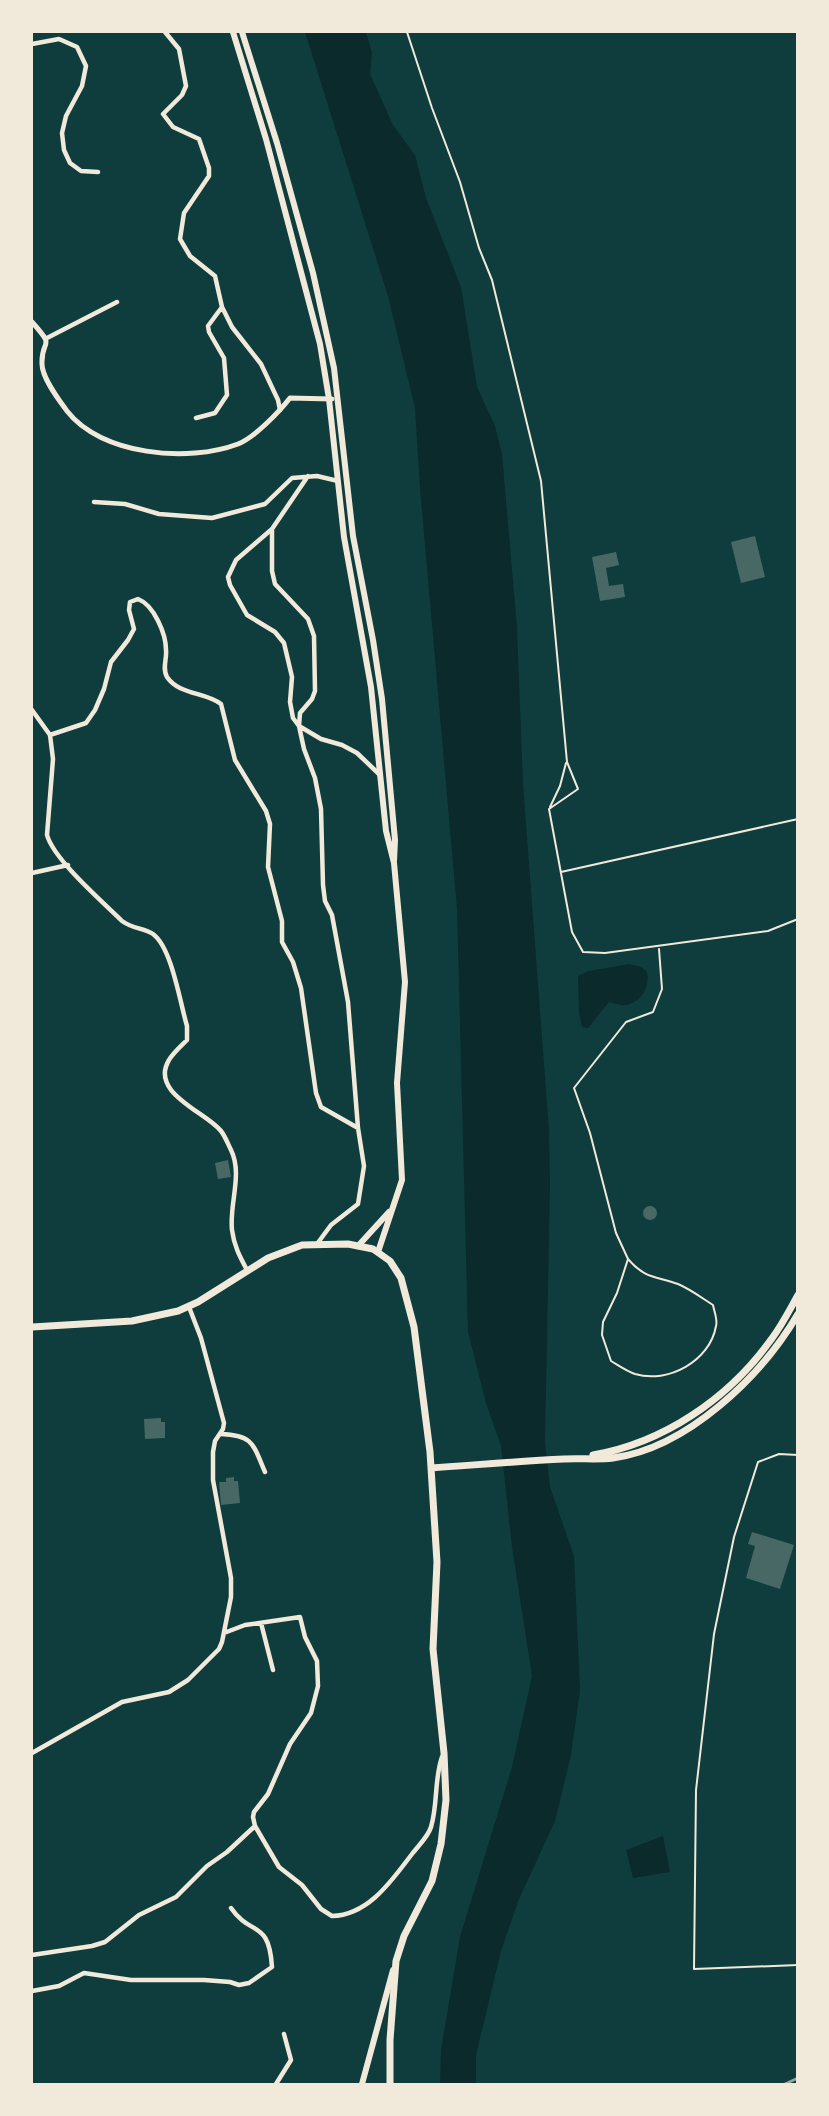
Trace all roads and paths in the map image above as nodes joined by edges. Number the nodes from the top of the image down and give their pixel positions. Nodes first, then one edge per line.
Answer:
1 (165, 32) edge
2 (233, 32) edge
3 (242, 32) edge
4 (407, 32) edge
5 (32, 44) edge
6 (98, 172) dead end
7 (117, 302) dead end
8 (222, 307) junction
9 (32, 322) edge
10 (47, 338) junction
11 (329, 399) junction
12 (338, 399) junction
13 (280, 411) junction
14 (195, 418) dead end
15 (308, 476) junction
16 (338, 481) junction
17 (94, 502) dead end
18 (272, 529) junction
19 (32, 710) edge
20 (299, 726) junction
21 (50, 735) junction
22 (567, 762) junction
23 (381, 776) junction
24 (549, 809) junction
25 (797, 819) edge
26 (394, 863) junction
27 (68, 866) junction
28 (32, 873) edge
29 (560, 873) junction
30 (797, 919) edge
31 (659, 947) junction
32 (358, 1128) junction
33 (393, 1208) junction
34 (317, 1244) junction
35 (358, 1246) junction
36 (378, 1252) junction
37 (628, 1259) junction
38 (247, 1270) junction
39 (797, 1295) edge
40 (189, 1307) junction
41 (797, 1314) edge
42 (32, 1327) edge
43 (220, 1434) junction
44 (797, 1455) edge
45 (564, 1459) junction
46 (431, 1468) junction
47 (265, 1472) dead end
48 (261, 1623) junction
49 (224, 1633) junction
50 (274, 1670) dead end
51 (32, 1753) edge
52 (444, 1753) junction
53 (255, 1826) junction
54 (231, 1908) dead end
55 (32, 1955) edge
56 (396, 1961) junction
57 (797, 1965) edge
58 (32, 1991) edge
59 (284, 2034) dead end
60 (276, 2084) edge
61 (362, 2084) edge
62 (390, 2084) edge

1 - 8 street
2 - 11 main road
3 - 12 main road
4 - 22 path
5 - 6 street
7 - 10 street
8 - 13 street
8 - 14 street
9 - 10 street
10 - 13 street
11 - 12 street
11 - 13 street
11 - 16 main road
12 - 26 main road
15 - 16 street
15 - 17 street
15 - 18 street
16 - 23 main road
18 - 20 street
18 - 20 street
19 - 21 street
20 - 23 street
20 - 32 street
21 - 27 street
21 - 32 street
22 - 24 path
22 - 24 path
23 - 26 main road
24 - 29 path
25 - 29 path
26 - 33 main road
27 - 28 street
27 - 38 street
29 - 31 path
30 - 31 path
31 - 37 path
32 - 34 street
33 - 35 main road
33 - 36 main road
34 - 35 highway
34 - 38 highway
35 - 36 highway
36 - 46 highway
37 - 37 path
38 - 40 highway
39 - 45 highway
40 - 42 highway
40 - 43 street
41 - 45 highway
43 - 47 street
43 - 49 street
44 - 57 lane
45 - 46 highway
46 - 52 highway
48 - 49 street
48 - 50 street
48 - 53 street
49 - 51 street
52 - 53 street
52 - 56 highway
53 - 55 street
54 - 58 street
56 - 61 main road
56 - 62 highway
59 - 60 street

